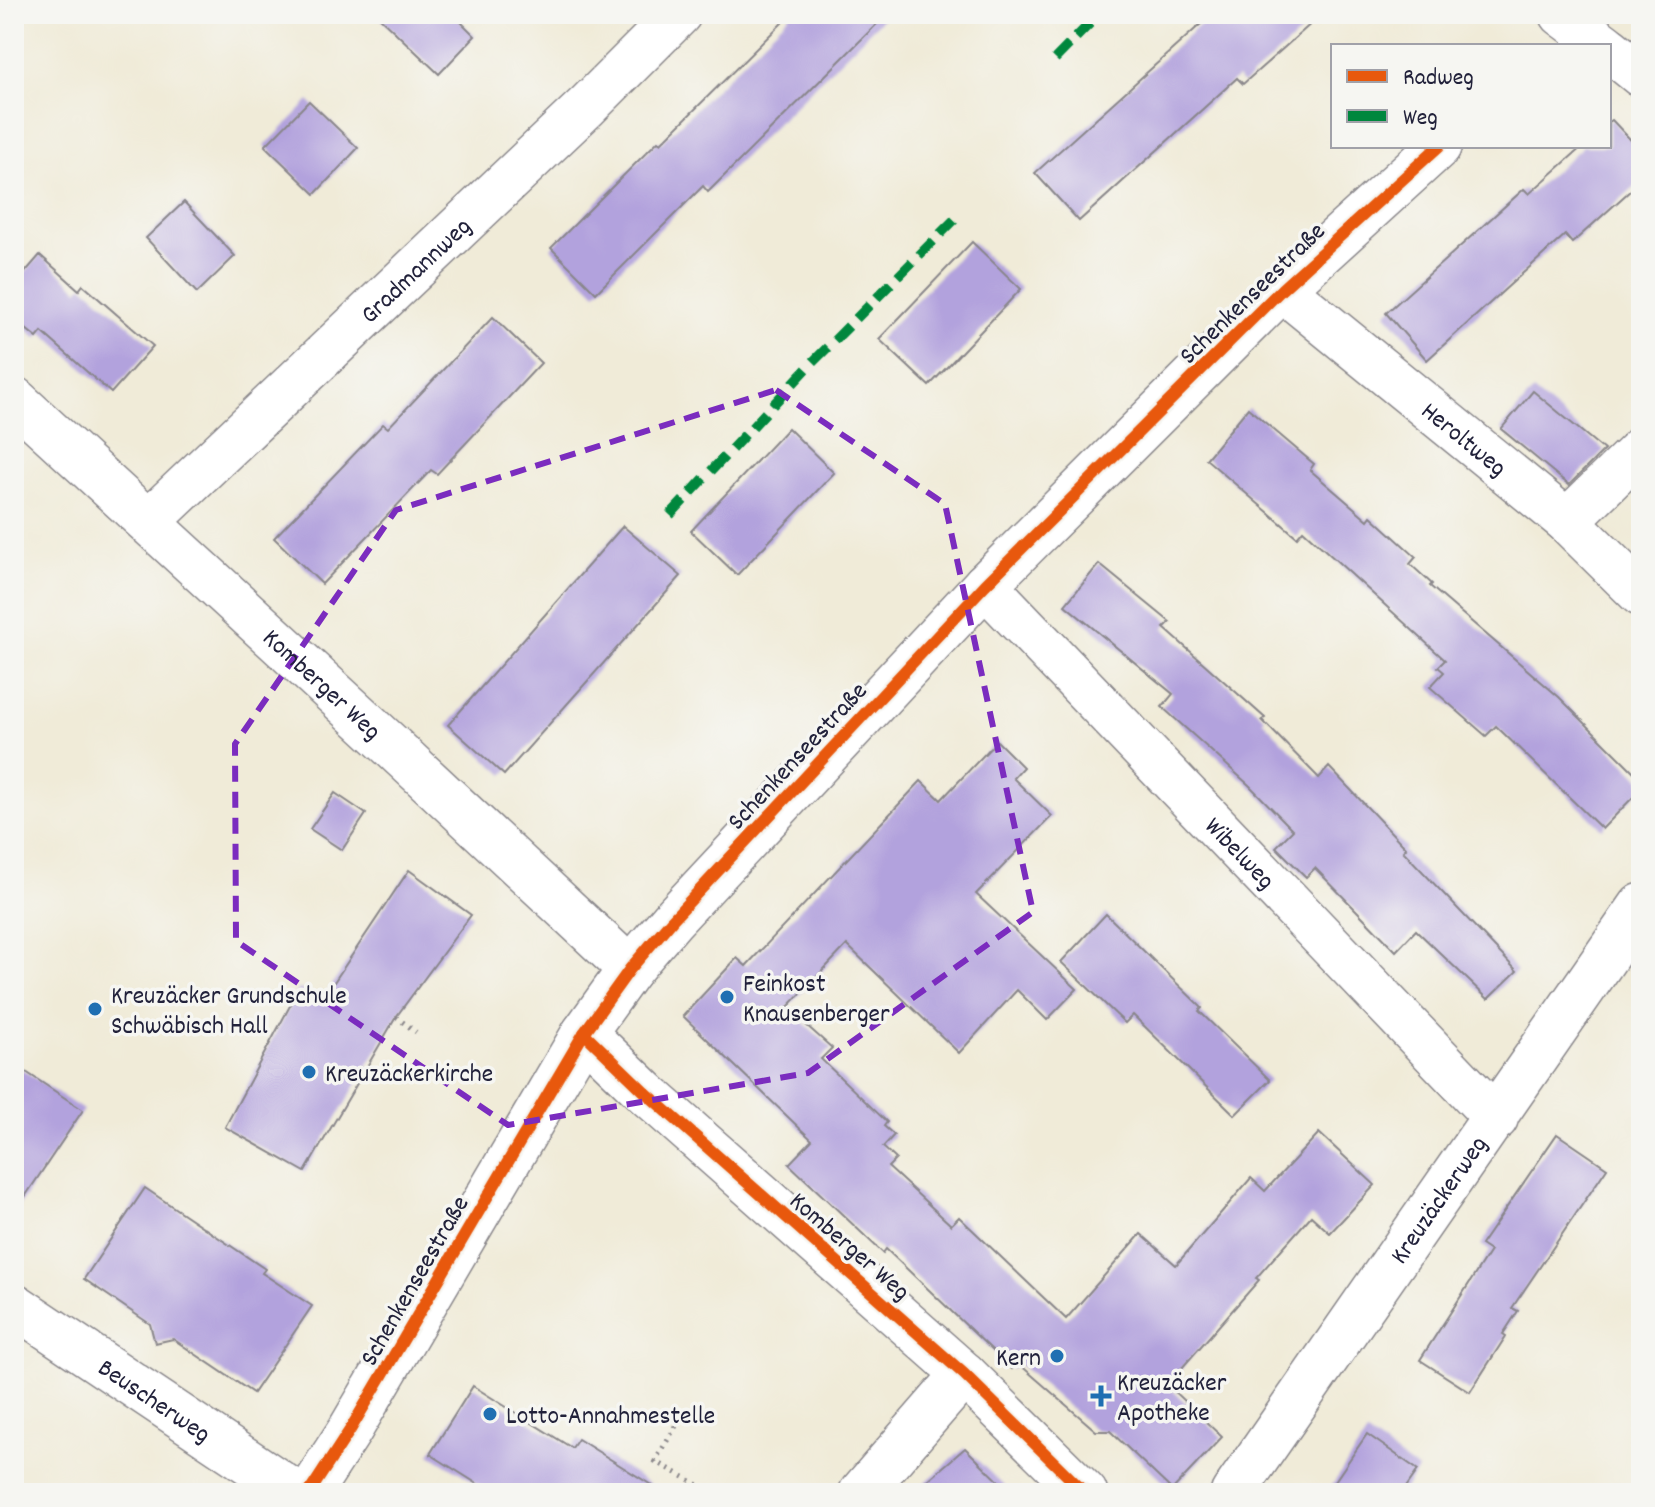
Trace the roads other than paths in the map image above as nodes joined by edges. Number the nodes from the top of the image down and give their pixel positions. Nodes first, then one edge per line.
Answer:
1 (679, 14) edge
2 (1581, 32) edge
3 (1598, 44) edge
4 (1611, 54) edge
5 (1641, 75) edge
6 (1437, 148) edge
7 (1282, 289) junction
8 (14, 399) edge
9 (1641, 449) edge
10 (149, 521) junction
11 (1567, 521) junction
12 (985, 585) junction
13 (1641, 594) edge
14 (1641, 906) edge
15 (630, 969) junction
16 (584, 1033) junction
17 (1496, 1118) junction
18 (14, 1305) edge
19 (964, 1374) junction
20 (295, 1493) edge
21 (309, 1493) edge
22 (861, 1493) edge
23 (1085, 1493) edge
24 (1233, 1493) edge

1 - 10 street, Gradmannweg
2 - 3 street
4 - 5 street
6 - 7 street, Schenkenseestraße
7 - 11 street, Heroltweg
7 - 12 street, Schenkenseestraße
8 - 10 street, Komberger Weg
9 - 11 street
10 - 15 street, Komberger Weg
11 - 13 street, Heroltweg
12 - 15 street, Schenkenseestraße
12 - 17 street, Wibelweg
14 - 17 street, Kreuzäckerweg
15 - 16 street, Schenkenseestraße
16 - 19 street, Komberger Weg
16 - 21 street, Schenkenseestraße
17 - 24 street, Kreuzäckerweg
18 - 20 street, Beuscherweg
19 - 22 street
19 - 23 street, Komberger Weg

